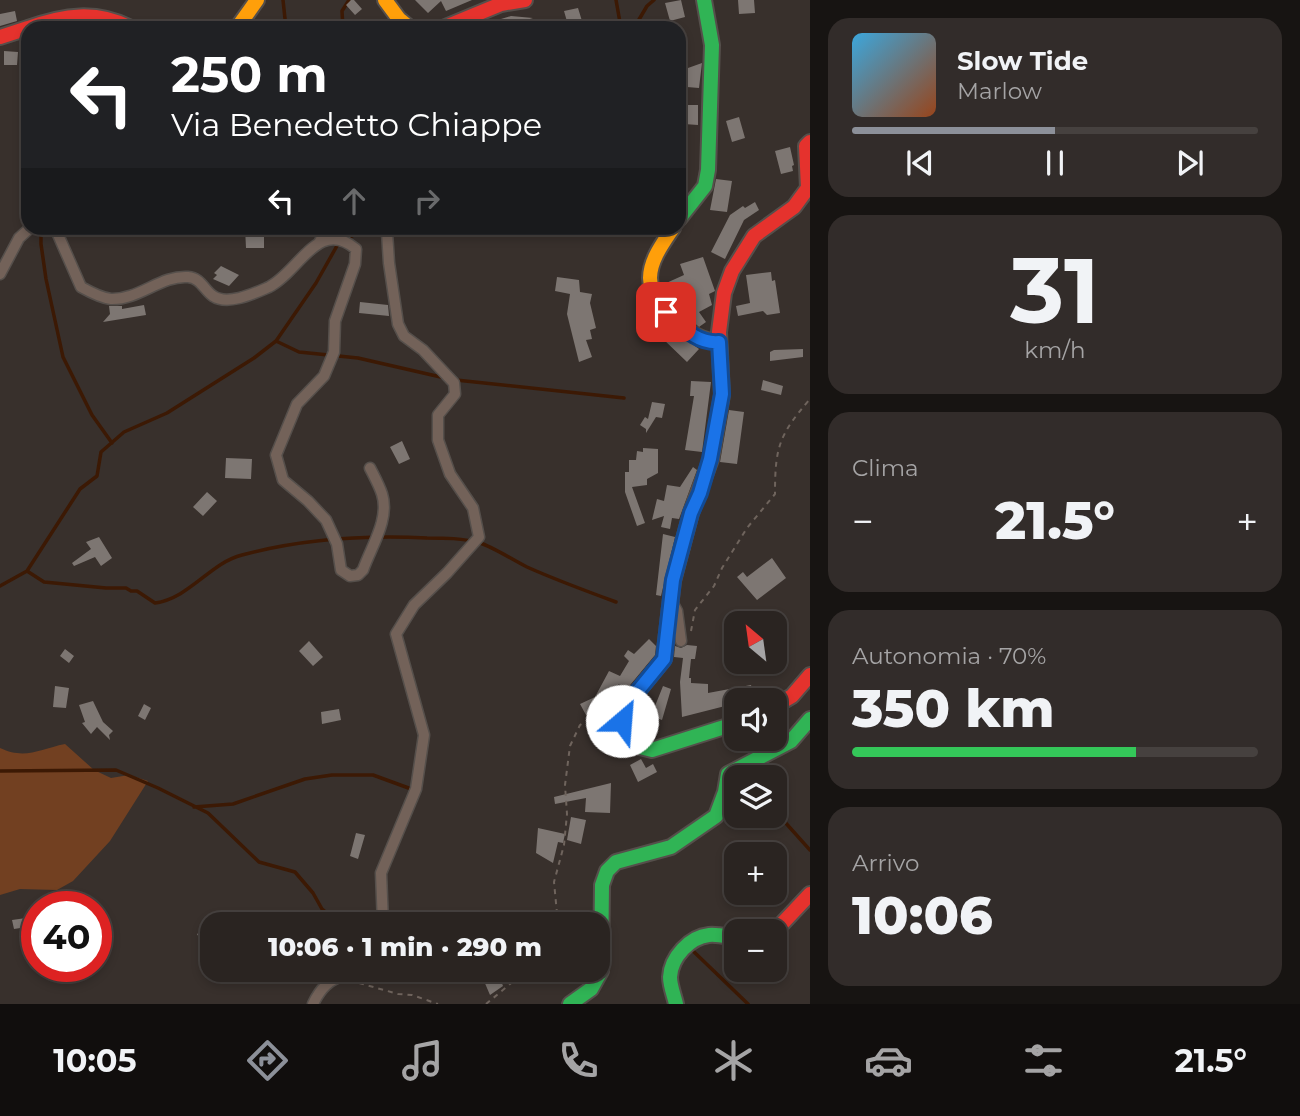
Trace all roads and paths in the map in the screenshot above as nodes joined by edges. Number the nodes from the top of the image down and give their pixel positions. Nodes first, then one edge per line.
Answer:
1 (257, 0) edge
2 (385, 0) edge
3 (525, 0) edge
4 (704, 0) edge
5 (49, 21) edge
6 (118, 21) edge
7 (242, 21) edge
8 (401, 21) edge
9 (461, 21) edge
10 (21, 30) edge
11 (0, 37) edge
12 (810, 142) edge
13 (686, 210) edge
14 (22, 235) edge
15 (58, 235) edge
16 (323, 235) edge
17 (387, 235) edge
18 (668, 235) edge
19 (318, 244) junction
20 (0, 274) edge
21 (719, 342) junction
22 (810, 399) edge
23 (370, 468) dead end
24 (671, 599) junction
25 (681, 641) joint
26 (810, 675) edge
27 (633, 696) junction
28 (787, 699) edge
29 (810, 719) edge
30 (724, 727) edge
31 (810, 894) edge
32 (383, 912) edge
33 (557, 912) edge
34 (787, 919) edge
35 (724, 937) edge
36 (328, 982) edge
37 (513, 982) edge
38 (357, 983) dead end
39 (313, 1004) edge
40 (438, 1004) edge
41 (486, 1004) edge
42 (570, 1004) edge
43 (676, 1004) edge

1 - 7 street
2 - 8 street
3 - 9 street
4 - 13 street
5 - 6 street
10 - 11 street
12 - 21 street
14 - 20 street
15 - 19 street
16 - 19 street
17 - 32 street
18 - 21 street
19 - 23 street
21 - 24 street
22 - 25 path
24 - 25 street
24 - 27 street
26 - 28 street
27 - 30 street
27 - 33 path
29 - 42 street
31 - 34 street
35 - 43 street
36 - 39 street
37 - 41 path
38 - 40 path

